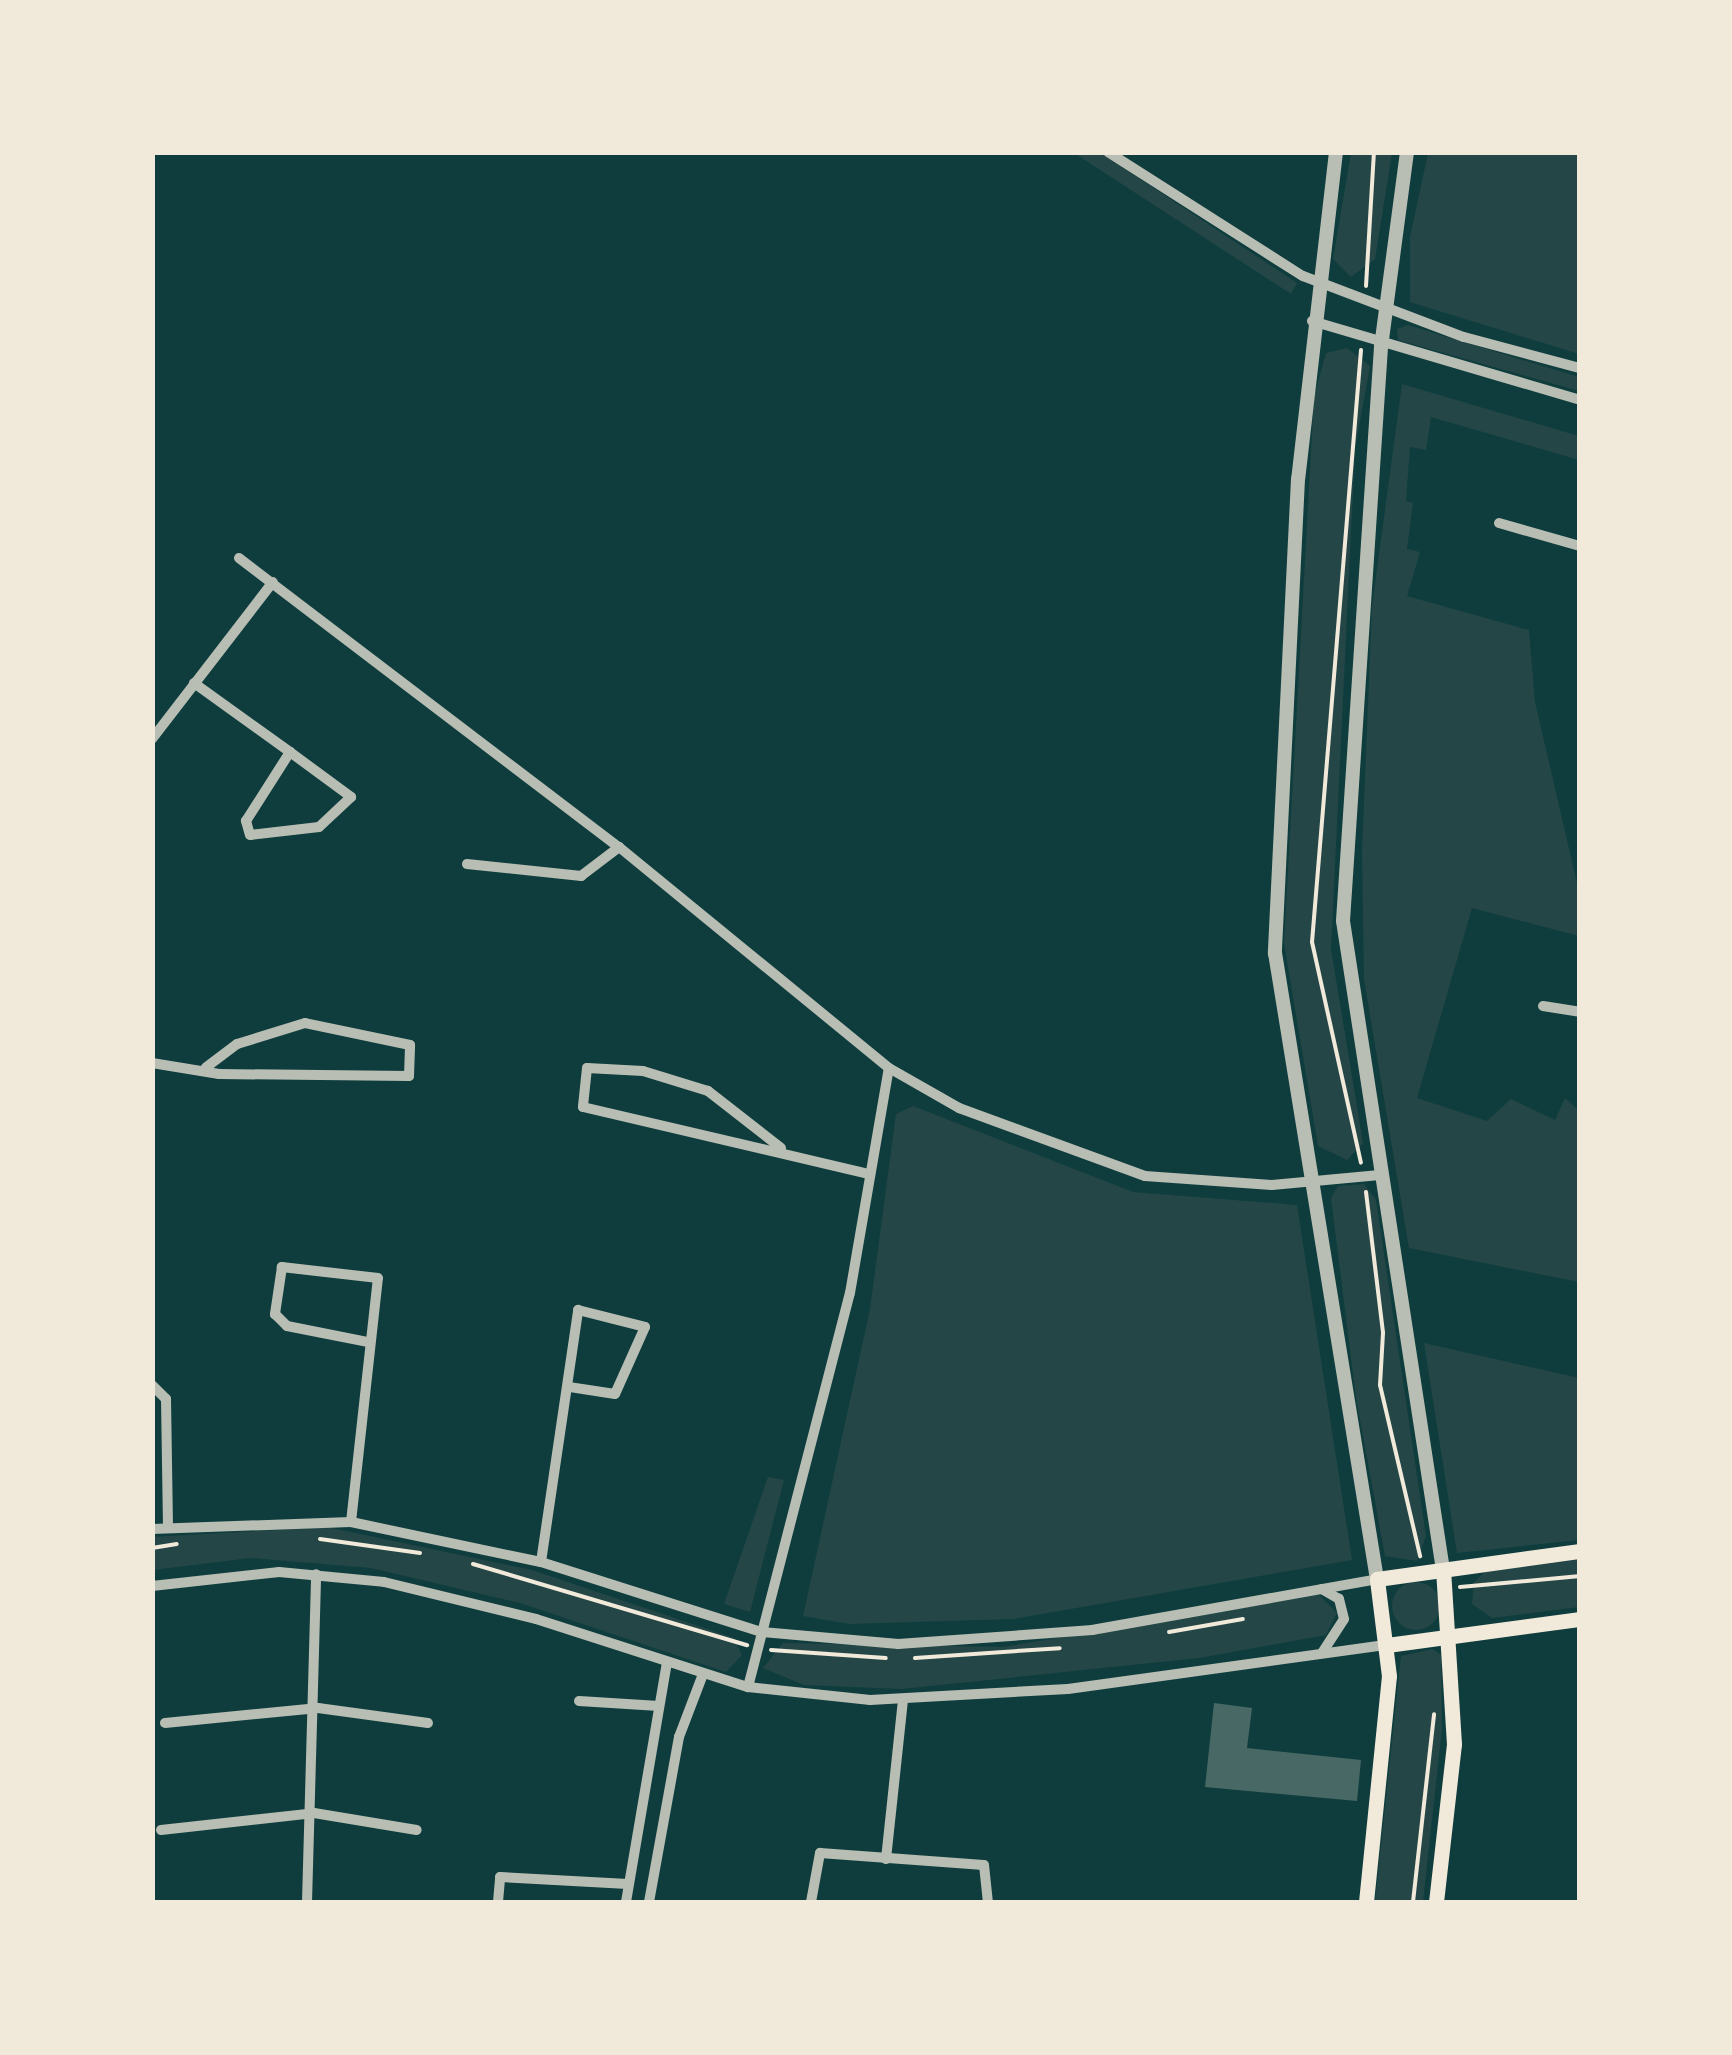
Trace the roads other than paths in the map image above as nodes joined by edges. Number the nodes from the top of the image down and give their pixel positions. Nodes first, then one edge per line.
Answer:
1 (1108, 152) edge
2 (1336, 152) edge
3 (1407, 152) edge
4 (1318, 282) junction
5 (1384, 308) junction
6 (1311, 320) junction
7 (1381, 347) junction
8 (1580, 368) edge
9 (1580, 400) edge
10 (1499, 523) dead end
11 (1580, 546) edge
12 (239, 558) dead end
13 (273, 582) junction
14 (194, 683) junction
15 (152, 738) edge
16 (290, 752) junction
17 (620, 847) junction
18 (467, 864) dead end
19 (1543, 1006) dead end
20 (1580, 1012) edge
21 (152, 1064) edge
22 (206, 1067) junction
23 (889, 1068) junction
24 (781, 1148) junction
25 (869, 1174) junction
26 (1380, 1175) junction
27 (1310, 1183) junction
28 (368, 1342) junction
29 (152, 1385) edge
30 (569, 1387) junction
31 (351, 1522) junction
32 (168, 1526) junction
33 (152, 1528) edge
34 (1580, 1551) edge
35 (541, 1562) junction
36 (1442, 1570) junction
37 (316, 1574) junction
38 (1378, 1579) junction
39 (152, 1584) edge
40 (1321, 1588) junction
41 (1580, 1620) edge
42 (762, 1632) junction
43 (1452, 1634) junction
44 (1387, 1644) junction
45 (1321, 1654) junction
46 (667, 1662) junction
47 (702, 1674) junction
48 (748, 1686) junction
49 (579, 1700) dead end
50 (903, 1701) junction
51 (658, 1706) junction
52 (318, 1708) junction
53 (165, 1723) dead end
54 (428, 1723) dead end
55 (314, 1813) junction
56 (161, 1830) dead end
57 (417, 1830) dead end
58 (886, 1858) junction
59 (628, 1884) junction
60 (307, 1902) edge
61 (498, 1902) edge
62 (626, 1902) edge
63 (648, 1902) edge
64 (811, 1902) edge
65 (988, 1902) edge
66 (1366, 1902) edge
67 (1436, 1902) edge

1 - 4 street
2 - 4 street
3 - 5 street
4 - 5 street
4 - 6 street
5 - 7 street
5 - 8 street
6 - 7 street
6 - 27 street
7 - 9 street
7 - 26 street
10 - 11 street
12 - 13 street
13 - 14 street
13 - 17 street
14 - 15 street
14 - 16 street
16 - 16 street
17 - 18 street
17 - 23 street
19 - 20 street
21 - 22 street
22 - 22 street
23 - 25 street
23 - 27 street
24 - 24 street
24 - 25 street
25 - 42 street
26 - 27 street
26 - 36 street
27 - 38 street
28 - 28 street
28 - 31 street
29 - 32 street
30 - 30 street
30 - 35 street
31 - 32 street
31 - 35 street
32 - 33 street
34 - 36 main road
35 - 42 street
36 - 38 main road
36 - 43 main road
37 - 39 street
37 - 46 street
37 - 52 street
38 - 40 street
38 - 44 main road
40 - 42 street
40 - 45 street
41 - 43 main road
42 - 48 street
43 - 44 main road
43 - 67 main road
44 - 45 street
44 - 66 main road
45 - 50 street
46 - 47 street
46 - 51 street
47 - 48 street
47 - 63 street
48 - 50 street
49 - 51 street
50 - 58 street
51 - 59 street
52 - 53 street
52 - 54 street
52 - 55 street
55 - 56 street
55 - 57 street
55 - 60 street
58 - 64 street
58 - 65 street
59 - 61 street
59 - 62 street

